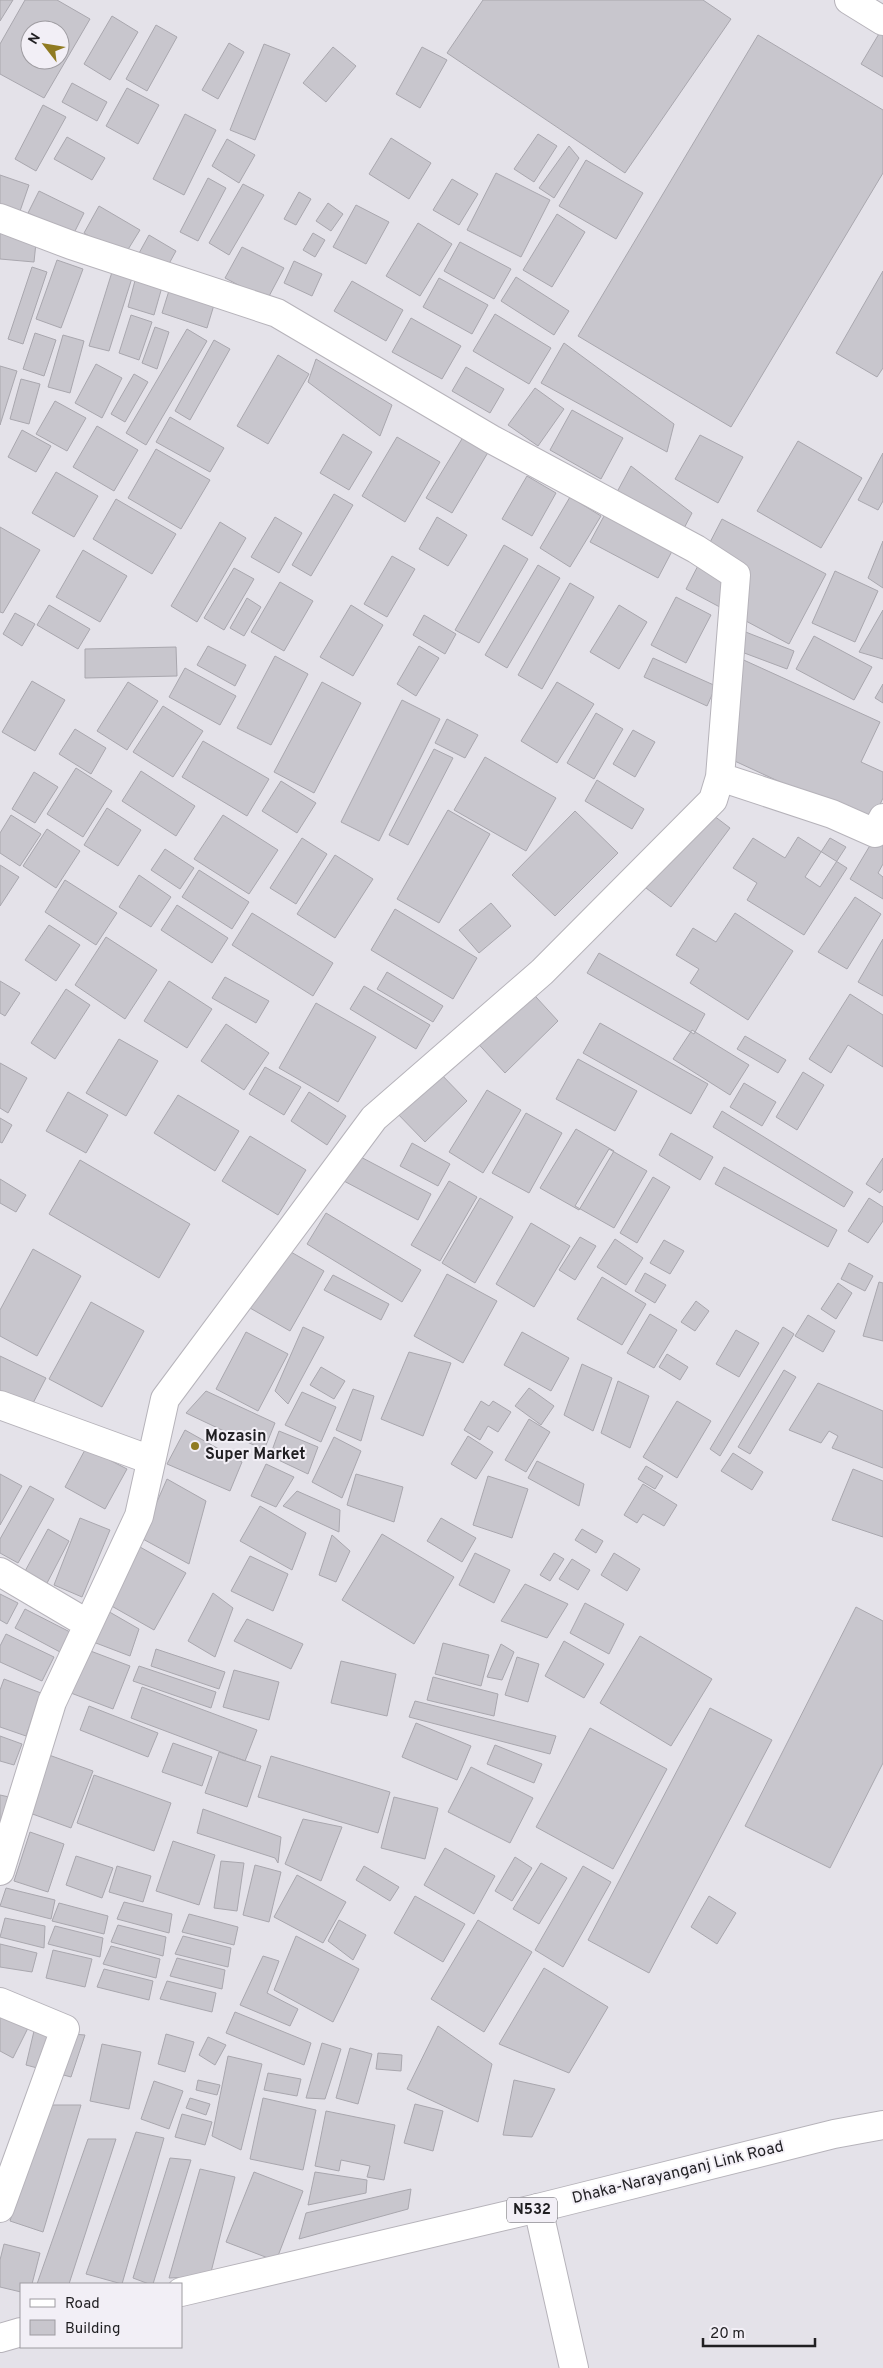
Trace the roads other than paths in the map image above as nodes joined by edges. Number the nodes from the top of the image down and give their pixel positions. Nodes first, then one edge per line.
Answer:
1 (849, 0) edge
2 (883, 21) edge
3 (0, 218) edge
4 (720, 777) junction
5 (883, 818) edge
6 (0, 1405) edge
7 (152, 1460) junction
8 (0, 1572) edge
9 (88, 1624) junction
10 (0, 1871) edge
11 (0, 2002) edge
12 (883, 2125) edge
13 (0, 2208) edge
14 (538, 2208) junction
15 (182, 2292) edge
16 (20, 2332) edge
17 (0, 2338) edge
18 (574, 2368) edge

1 - 2 main road
3 - 4 main road
4 - 5 main road
4 - 7 main road
6 - 7 main road
7 - 9 main road
8 - 9 main road
9 - 10 main road
11 - 13 main road
12 - 14 main road, Dhaka-Narayanganj Link Road / N532
14 - 15 main road, Dhaka-Narayanganj Link Road / N532
14 - 18 main road
16 - 17 main road

